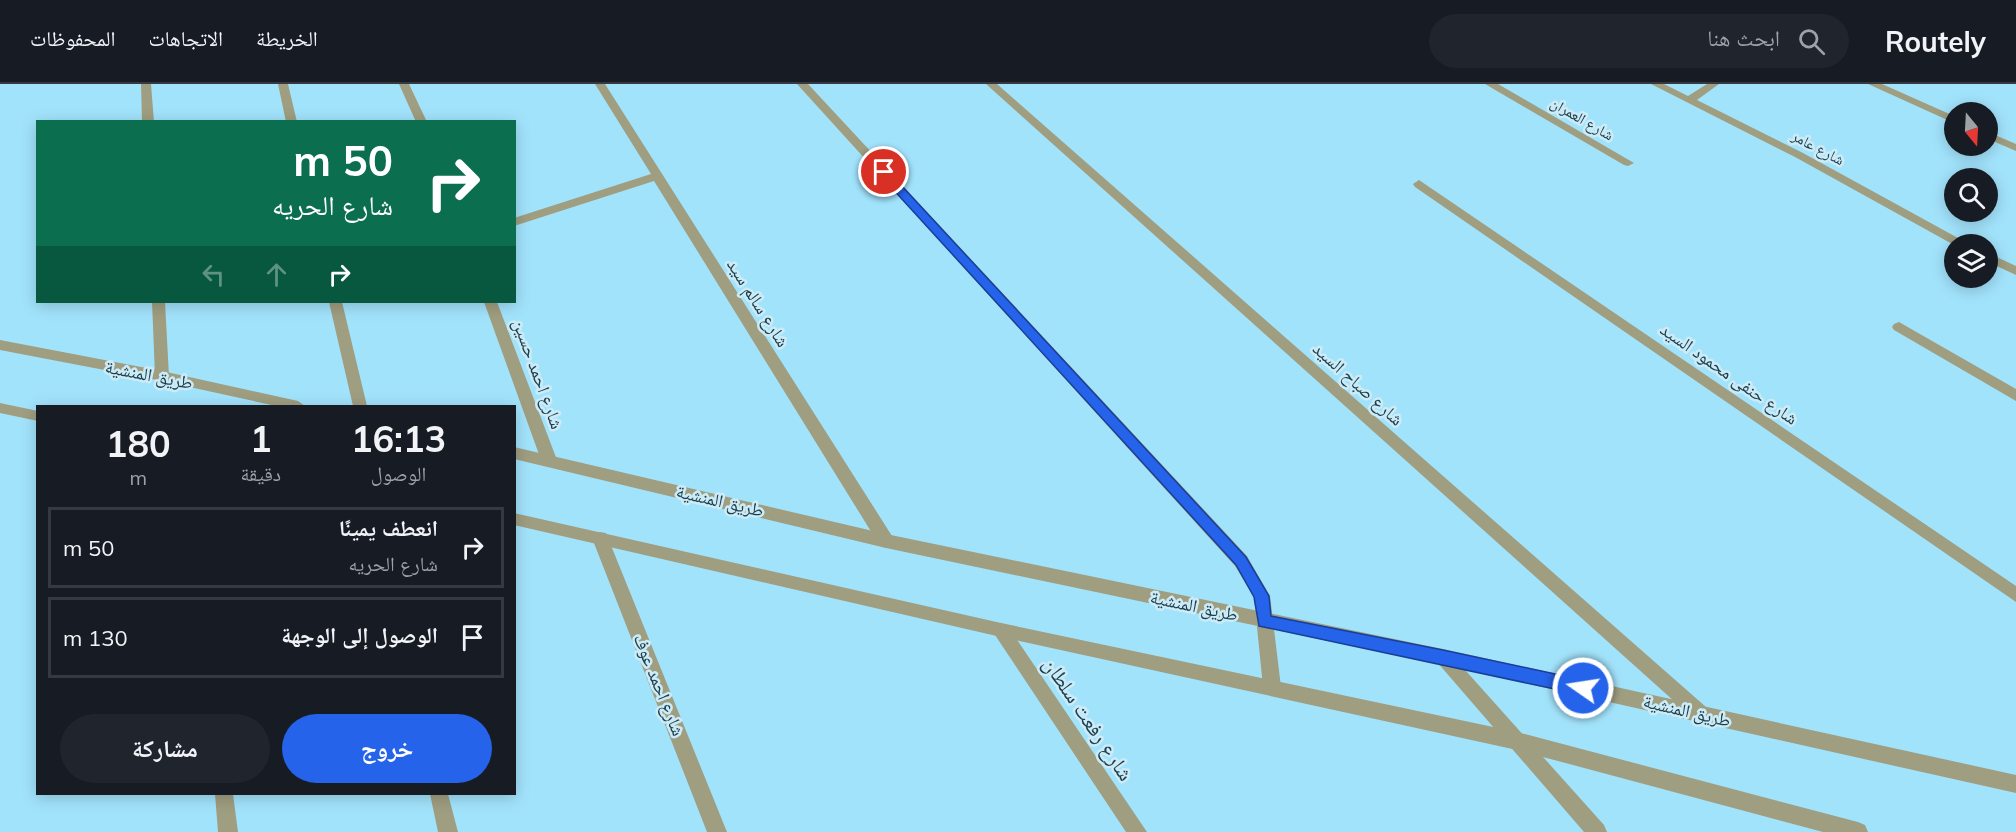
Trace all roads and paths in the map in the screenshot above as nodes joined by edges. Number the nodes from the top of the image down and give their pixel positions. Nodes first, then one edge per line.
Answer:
1 (146, 84) edge
2 (283, 84) edge
3 (404, 84) edge
4 (600, 84) edge
5 (802, 84) edge
6 (991, 84) edge
7 (1490, 84) edge
8 (1656, 84) edge
9 (1714, 84) edge
10 (1873, 84) edge
11 (1689, 100) junction
12 (1944, 116) edge
13 (148, 120) edge
14 (292, 120) edge
15 (421, 120) edge
16 (1998, 140) edge
17 (2016, 148) edge
18 (1628, 163) dead end
19 (657, 176) junction
20 (1419, 184) dead end
21 (516, 221) edge
22 (1944, 234) edge
23 (1998, 262) edge
24 (2016, 271) edge
25 (158, 303) edge
26 (335, 303) edge
27 (490, 303) edge
28 (1899, 327) dead end
29 (0, 345) edge
30 (162, 376) junction
31 (2016, 396) edge
32 (293, 405) edge
33 (360, 405) edge
34 (0, 408) edge
35 (36, 416) edge
36 (516, 453) edge
37 (549, 460) junction
38 (516, 519) edge
39 (600, 538) junction
40 (886, 541) junction
41 (2016, 595) edge
42 (1264, 621) junction
43 (1001, 630) junction
44 (1443, 657) junction
45 (1272, 687) junction
46 (1700, 713) junction
47 (1517, 741) junction
48 (2016, 784) edge
49 (224, 795) edge
50 (439, 795) edge
51 (228, 832) edge
52 (448, 832) edge
53 (717, 832) edge
54 (1137, 832) edge
55 (1597, 832) edge
56 (1858, 832) edge

1 - 13 street
2 - 14 street
3 - 15 street
4 - 19 street, شارع سالم سيد
5 - 42 street
6 - 46 street, شارع صباح السيد
7 - 18 street, شارع العمران
8 - 11 street, شارع عامر
9 - 11 street
10 - 12 street
11 - 22 street, شارع عامر
16 - 17 street
19 - 21 street
19 - 40 street, شارع سالم سيد
20 - 41 street, شارع حنفى محمود السيد
23 - 24 street
25 - 30 street
26 - 33 street
27 - 37 street, شارع احمد حسين
28 - 31 street
29 - 30 street, طريق المنشية
30 - 32 street, طريق المنشية
34 - 35 street
36 - 37 street, طريق المنشية
37 - 40 street, طريق المنشية
38 - 39 street
39 - 43 street
39 - 53 street, شارع احمد عوف
40 - 42 street, طريق المنشية
42 - 44 street, طريق المنشية
42 - 45 street
43 - 45 street
43 - 54 street, شارع رفعت سلطان
44 - 46 street, طريق المنشية
44 - 47 street
45 - 47 street
46 - 48 street, طريق المنشية
47 - 55 street
47 - 56 street
49 - 51 street
50 - 52 street

